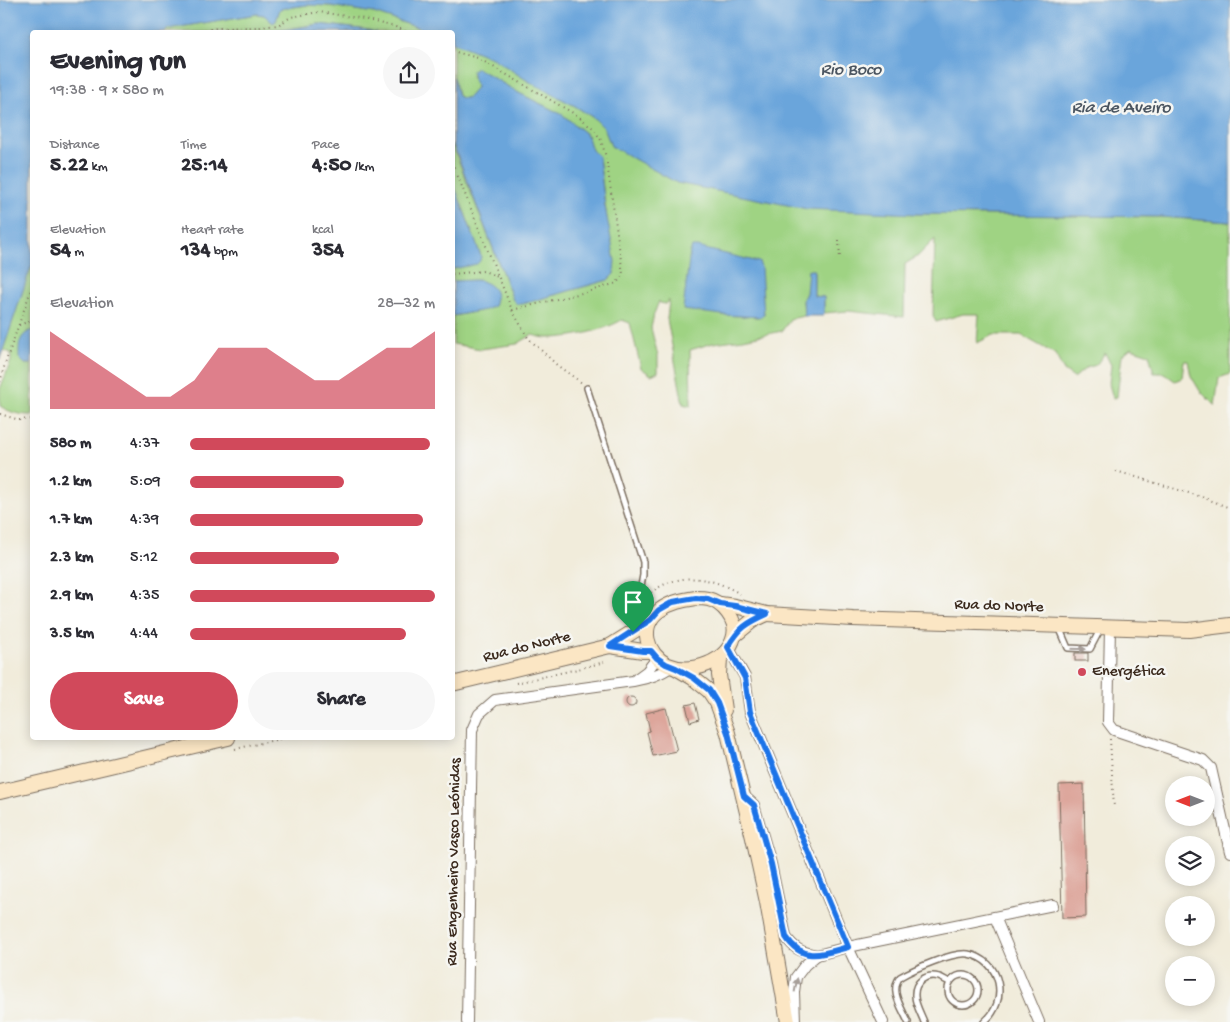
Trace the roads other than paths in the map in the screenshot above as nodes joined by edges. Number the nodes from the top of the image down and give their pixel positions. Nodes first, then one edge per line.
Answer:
1 (587, 388) road end
2 (720, 604) junction
3 (767, 614) junction
4 (650, 620) junction
5 (1230, 625) edge
6 (1059, 626) junction
7 (1106, 628) junction
8 (633, 632) junction
9 (610, 646) junction
10 (728, 647) junction
11 (654, 655) junction
12 (674, 667) junction
13 (633, 680) junction
14 (455, 683) edge
15 (728, 733) junction
16 (220, 740) edge
17 (0, 792) edge
18 (744, 796) junction
19 (1230, 852) edge
20 (1053, 905) dead end
21 (995, 917) junction
22 (848, 947) junction
23 (816, 955) junction
24 (950, 982) junction
25 (468, 1022) edge
26 (788, 1022) edge
27 (796, 1022) edge
28 (883, 1022) edge
29 (908, 1022) edge
30 (924, 1022) edge
31 (984, 1022) edge
32 (1038, 1022) edge

1 - 8 lane
2 - 3 main road, Rua do Norte
2 - 4 main road
2 - 10 main road
3 - 6 main road, Rua do Norte
3 - 10 main road
4 - 8 main road, Rua do Norte
4 - 11 main road
5 - 7 main road, Rua do Norte
6 - 7 main road, Rua do Norte
6 -> 7 lane
7 - 19 street
8 - 9 main road, Rua do Norte
9 - 11 main road, Rua do Norte
9 - 14 main road, Rua do Norte
10 - 12 main road
10 - 15 main road
10 - 22 street
11 - 12 main road
11 - 13 street
12 - 13 street, Rua Engenheiro Vasco Leónidas
12 - 15 main road
13 - 25 street, Rua Engenheiro Vasco Leónidas
15 - 18 main road
16 - 17 main road
18 - 23 street
18 - 26 main road
20 - 21 street
21 - 22 street
21 - 32 street
22 - 23 street
22 - 28 street
27 -> 23 street
24 - 24 lane
24 - 30 lane
29 - 31 lane

